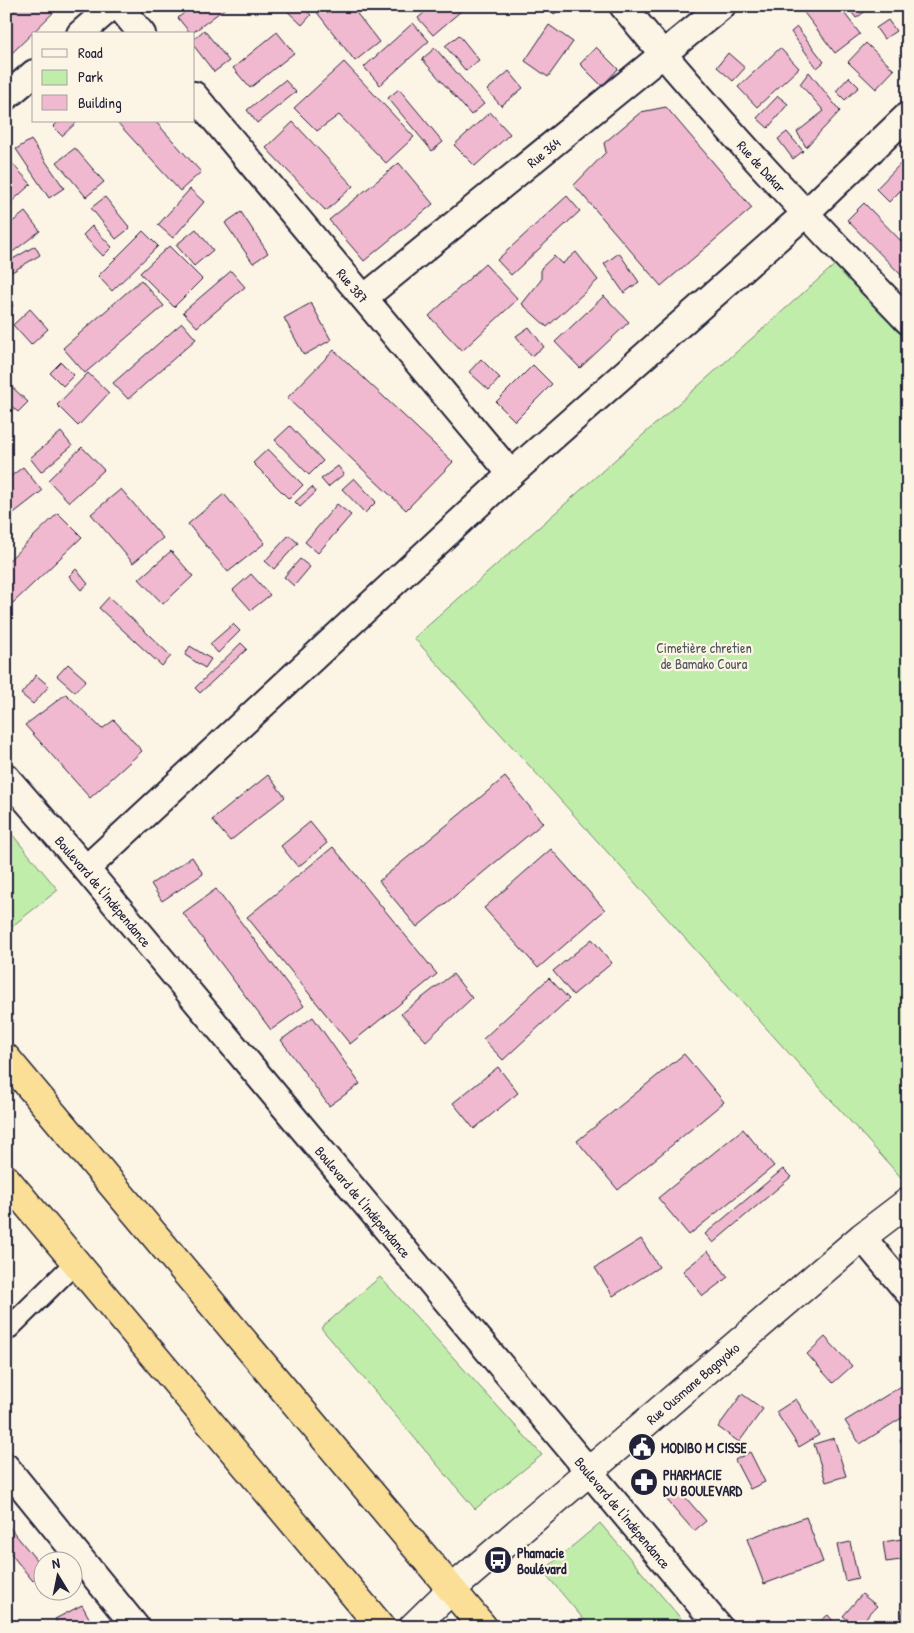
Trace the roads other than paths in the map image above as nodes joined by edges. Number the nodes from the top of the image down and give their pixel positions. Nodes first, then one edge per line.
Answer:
1 (112, 6) edge
2 (119, 6) edge
3 (623, 6) edge
4 (722, 6) edge
5 (82, 32) edge
6 (140, 32) edge
7 (662, 54) junction
8 (32, 75) edge
9 (195, 96) edge
10 (6, 97) edge
11 (908, 115) edge
12 (805, 214) junction
13 (364, 298) junction
14 (908, 321) edge
15 (511, 474) junction
16 (6, 777) edge
17 (86, 869) junction
18 (6, 1058) edge
19 (6, 1179) edge
20 (908, 1202) edge
21 (862, 1237) junction
22 (76, 1262) junction
23 (908, 1292) edge
24 (6, 1331) edge
25 (6, 1467) edge
26 (589, 1472) junction
27 (452, 1590) junction
28 (136, 1627) edge
29 (381, 1627) edge
30 (413, 1627) edge
31 (483, 1627) edge
32 (719, 1627) edge

1 - 5 street
2 - 6 street
3 - 7 street, Rue de Dakar
4 - 7 street, Rue 364
7 - 12 street, Rue de Dakar
7 - 13 street, Rue 364
8 - 10 street
9 - 13 street, Rue 387
11 - 12 street
12 - 14 street, Rue de Dakar
12 - 15 street
13 - 15 street, Rue 387
15 - 17 street
16 - 17 street, Boulevard de l'Indépendance
17 - 26 street, Boulevard de l'Indépendance
18 - 27 highway
19 - 22 highway
20 - 21 main road, Rue Ousmane Bagayoko
21 - 23 street
21 - 26 main road, Rue Ousmane Bagayoko
22 - 24 street
22 - 29 highway
25 - 28 street
26 - 27 main road, Rue Ousmane Bagayoko
26 - 32 street, Boulevard de l'Indépendance
27 - 30 main road, Rue Ousmane Bagayoko
27 - 31 highway

